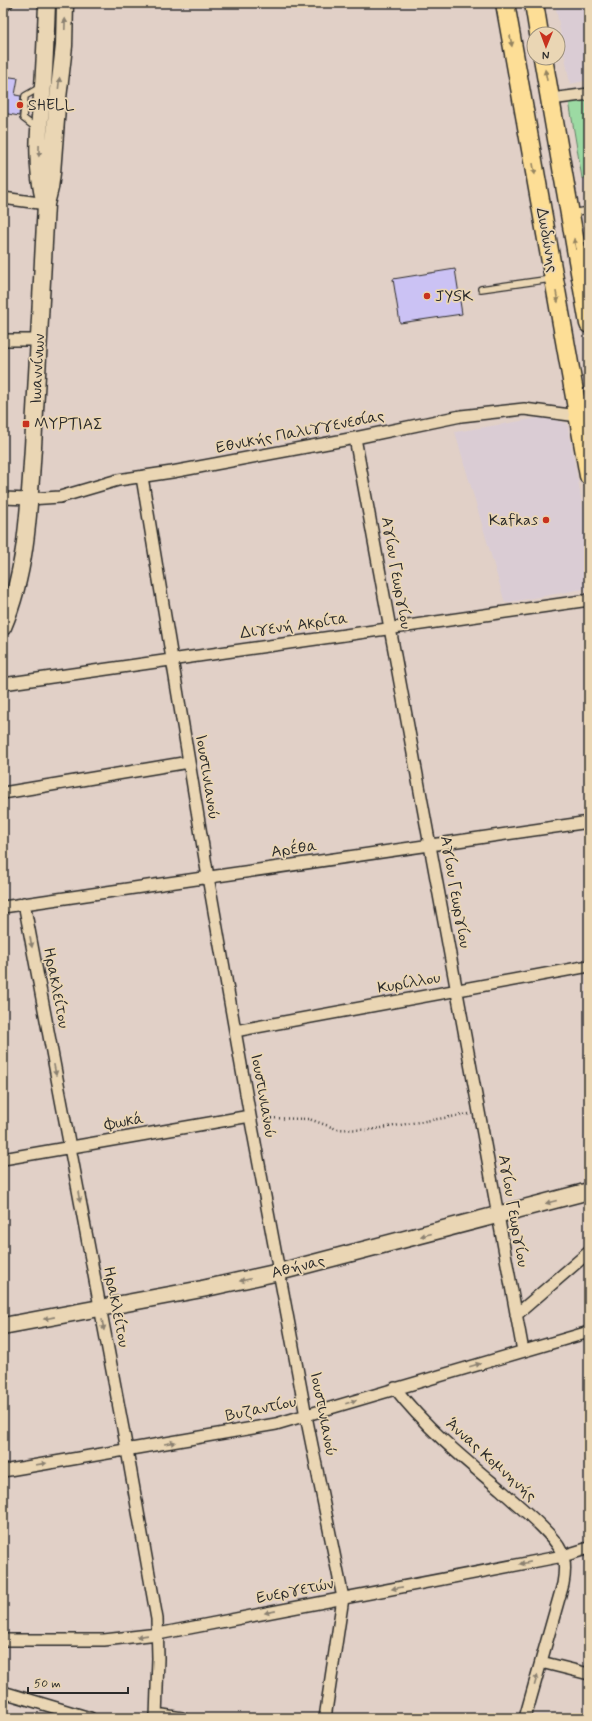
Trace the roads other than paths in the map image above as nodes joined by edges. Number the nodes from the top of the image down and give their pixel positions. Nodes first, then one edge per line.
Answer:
1 (8, 3) edge
2 (47, 3) edge
3 (65, 3) edge
4 (505, 3) edge
5 (534, 3) edge
6 (3, 6) edge
7 (538, 26) edge
8 (545, 66) edge
9 (589, 94) edge
10 (551, 99) junction
11 (3, 198) edge
12 (46, 204) junction
13 (589, 210) edge
14 (570, 213) junction
15 (554, 278) junction
16 (481, 289) dead end
17 (587, 305) edge
18 (589, 324) edge
19 (3, 340) edge
20 (40, 340) junction
21 (578, 416) junction
22 (355, 438) junction
23 (589, 476) edge
24 (142, 477) junction
25 (3, 498) edge
26 (29, 499) junction
27 (589, 600) edge
28 (3, 627) edge
29 (390, 628) junction
30 (172, 660) junction
31 (3, 684) edge
32 (189, 762) junction
33 (3, 793) edge
34 (589, 822) edge
35 (430, 845) junction
36 (208, 877) junction
37 (24, 904) junction
38 (3, 906) edge
39 (589, 966) edge
40 (456, 990) junction
41 (235, 1031) junction
42 (250, 1116) junction
43 (70, 1148) junction
44 (3, 1159) edge
45 (589, 1192) edge
46 (498, 1216) junction
47 (589, 1252) edge
48 (279, 1272) junction
49 (100, 1308) junction
50 (516, 1315) junction
51 (3, 1326) edge
52 (589, 1332) edge
53 (523, 1351) junction
54 (395, 1388) junction
55 (306, 1416) junction
56 (126, 1450) junction
57 (3, 1471) edge
58 (589, 1548) edge
59 (563, 1556) junction
60 (343, 1598) junction
61 (158, 1634) junction
62 (3, 1640) edge
63 (541, 1662) junction
64 (589, 1674) edge
65 (3, 1692) edge
66 (156, 1716) edge
67 (90, 1718) edge
68 (182, 1718) edge
69 (325, 1718) edge
70 (525, 1718) edge

1 - 6 street
2 -> 12 main road
12 -> 3 main road
4 -> 15 main road, Δωδώνης
5 - 7 main road
10 -> 8 main road, Δωδώνης
9 - 10 street
10 - 14 main road, Δωδώνης
11 - 12 street
12 - 20 main road, Ιωαννίνων
13 - 14 lane
17 -> 14 main road, Δωδώνης
15 - 16 lane
15 -> 21 main road, Δωδώνης
17 - 18 main road, Δωδώνης
19 - 20 street
20 - 26 main road, Ιωαννίνων
21 - 22 street, Εθνικής Παλιγγενεσίας
21 - 23 main road, Δωδώνης
22 - 24 street, Εθνικής Παλιγγενεσίας
22 - 29 street, Αγίου Γεωργίου
24 - 26 street, Εθνικής Παλιγγενεσίας
24 - 30 street, Ιουστινιανού
25 - 26 street, Εθνικής Παλιγγενεσίας
26 - 28 main road, Ιωαννίνων
27 - 29 street, Διγενή Ακρίτα
29 - 30 street, Διγενή Ακρίτα
29 - 35 street, Αγίου Γεωργίου
30 - 31 street, Διγενή Ακρίτα
30 - 32 street, Ιουστινιανού
32 - 33 street
32 - 36 street, Ιουστινιανού
34 - 35 street, Αρέθα
35 - 36 street, Αρέθα
35 - 40 street, Αγίου Γεωργίου
36 - 37 street, Αρέθα
36 - 41 street, Ιουστινιανού
37 - 38 street, Αρέθα
37 -> 43 street, Ηρακλείτου
39 - 40 street, Κυρίλλου
40 - 41 street, Κυρίλλου
40 - 46 street, Αγίου Γεωργίου
41 - 42 street, Ιουστινιανού
42 - 43 street, Φωκά
42 - 48 street, Ιουστινιανού
43 - 44 street, Φωκά
43 -> 49 street, Ηρακλείτου
45 -> 46 main road, Αθήνας
46 -> 48 main road, Αθήνας
46 - 50 street, Αγίου Γεωργίου
47 - 50 street
48 -> 49 main road, Αθήνας
48 - 55 street, Ιουστινιανού
49 -> 51 main road, Αθήνας
49 -> 56 street, Ηρακλείτου
50 - 53 street, Αγίου Γεωργίου
52 - 53 street, Βυζαντίου
54 -> 53 street, Βυζαντίου
55 -> 54 street, Βυζαντίου
54 - 59 street, Άννας Κομνηνής
56 -> 55 street, Βυζαντίου
55 - 60 street, Ιουστινιανού
57 -> 56 street, Βυζαντίου
56 - 61 street, Ηρακλείτου
58 - 59 street, Ευεργετών
59 -> 60 street, Ευεργετών
59 - 63 street
60 -> 61 street, Ευεργετών
60 - 69 street, Ιουστινιανού
61 -> 62 street, Ευεργετών
61 - 66 street, Ηρακλείτου
63 - 64 street
70 -> 63 street
65 - 67 street
66 - 68 street

